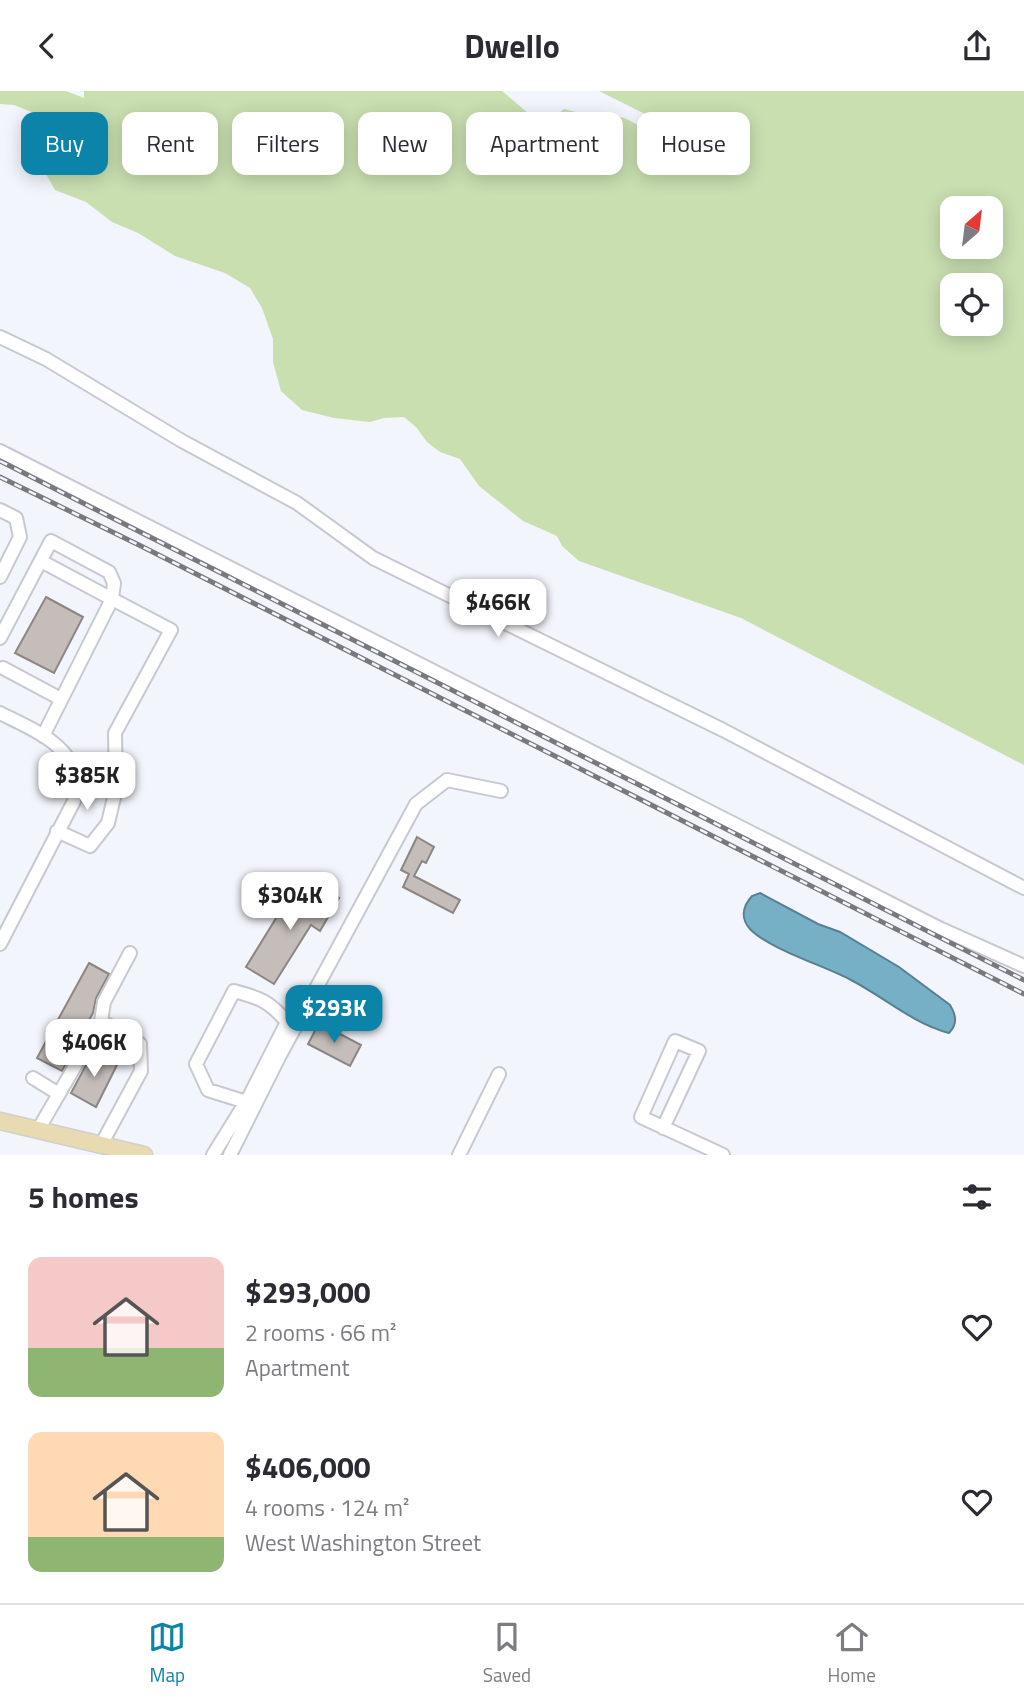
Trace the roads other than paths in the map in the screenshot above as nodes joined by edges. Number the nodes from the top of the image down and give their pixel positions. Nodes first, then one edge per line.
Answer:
1 (0, 337) edge
2 (0, 451) edge
3 (0, 510) edge
4 (41, 561) junction
5 (0, 577) edge
6 (112, 599) junction
7 (0, 638) edge
8 (3, 668) dead end
9 (61, 699) junction
10 (0, 713) edge
11 (43, 736) junction
12 (501, 791) dead end
13 (57, 831) junction
14 (1024, 888) edge
15 (0, 944) edge
16 (130, 953) dead end
17 (1024, 966) edge
18 (101, 1021) junction
19 (499, 1074) dead end
20 (33, 1078) dead end
21 (59, 1094) junction
22 (246, 1102) junction
23 (0, 1121) edge
24 (663, 1128) junction
25 (38, 1130) junction
26 (102, 1145) junction
27 (701, 1151) edge
28 (144, 1155) edge
29 (213, 1155) edge
30 (230, 1155) edge
31 (459, 1155) edge
32 (723, 1155) edge

1 - 14 street
2 - 17 street
3 - 5 street
4 - 6 street
4 - 6 street
4 - 7 street
6 - 9 street
6 - 13 street
8 - 9 street
9 - 11 street
10 - 11 street
11 - 13 street
12 - 30 street
13 - 15 street
16 - 18 street
18 - 21 street
18 - 26 street
19 - 31 street
20 - 21 street
21 - 25 street
22 - 22 street
22 - 29 street
23 - 25 main road
24 - 24 street
24 - 27 street
25 - 26 main road
26 - 28 main road
27 - 32 street

